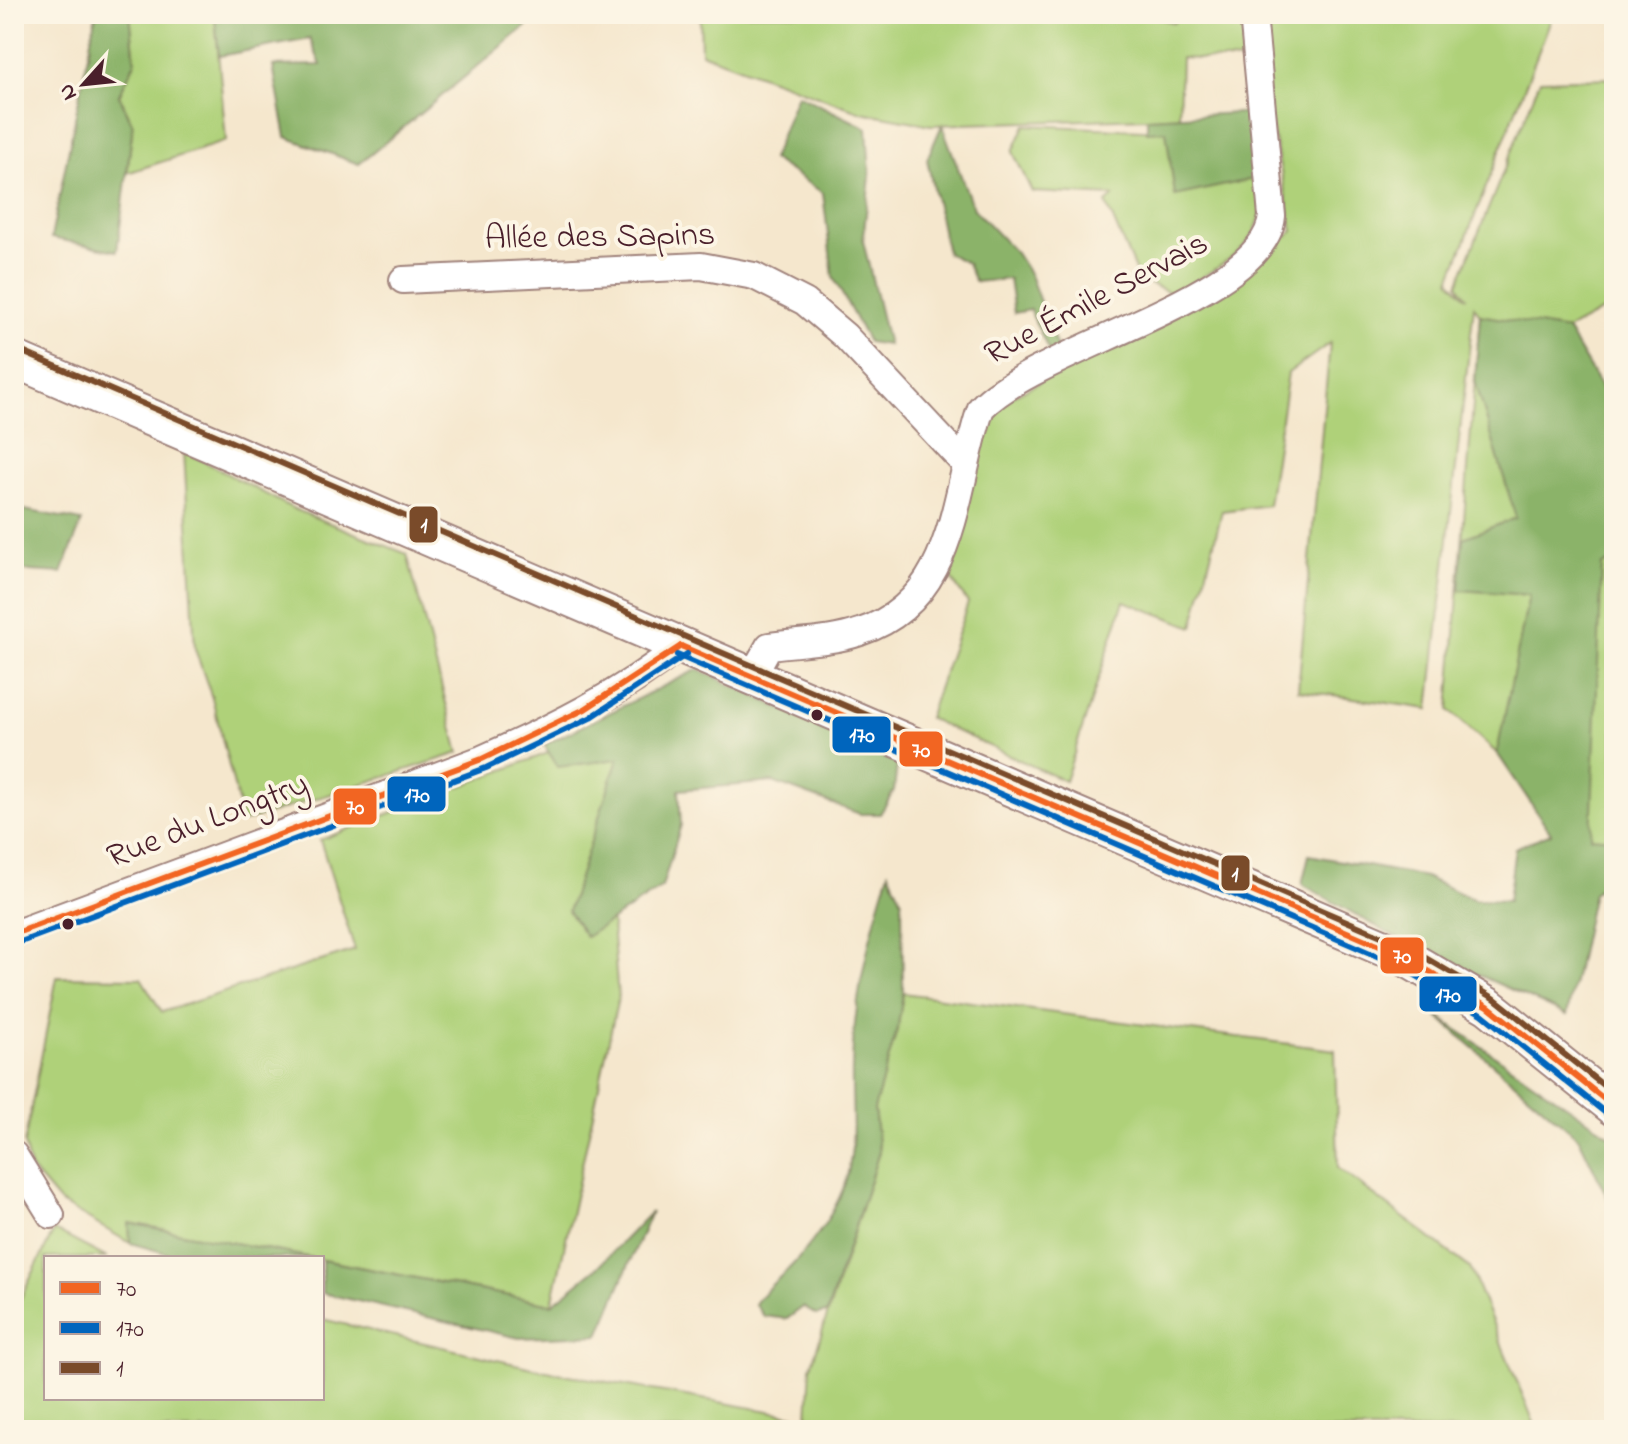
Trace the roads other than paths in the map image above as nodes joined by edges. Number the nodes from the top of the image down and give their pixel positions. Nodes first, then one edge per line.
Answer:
1 (1253, 14) edge
2 (403, 280) dead end
3 (14, 359) edge
4 (964, 463) junction
5 (681, 646) junction
6 (752, 676) junction
7 (14, 934) edge
8 (1614, 1107) edge
9 (14, 1155) edge
10 (51, 1215) dead end

1 - 4 street, Rue Émile Servais
2 - 4 street, Allée des Sapins
3 - 5 main road
4 - 6 street, Rue Émile Servais
5 - 6 main road
5 - 7 street, Rue du Longtry
6 - 8 main road
9 - 10 street

